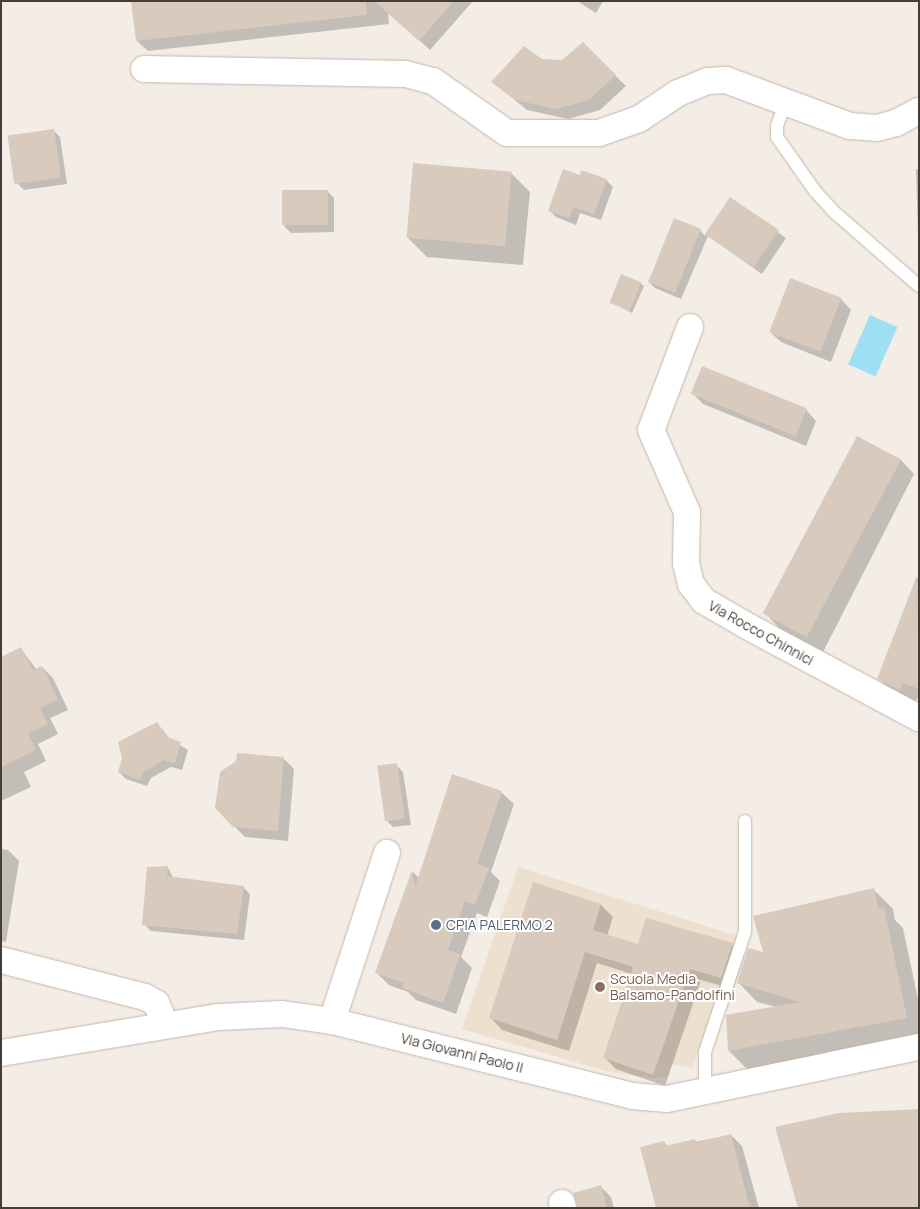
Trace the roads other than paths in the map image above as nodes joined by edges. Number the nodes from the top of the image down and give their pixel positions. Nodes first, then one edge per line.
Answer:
1 (144, 69) dead end
2 (785, 103) junction
3 (919, 111) edge
4 (919, 286) edge
5 (690, 327) dead end
6 (919, 718) edge
7 (745, 821) dead end
8 (387, 852) dead end
9 (1, 960) edge
10 (332, 1021) junction
11 (166, 1025) junction
12 (919, 1047) edge
13 (1, 1053) edge
14 (704, 1092) junction

1 - 2 street
2 - 3 street
2 - 4 lane
5 - 6 street, Via Rocco Chinnici
7 - 14 lane
8 - 10 street
9 - 11 street
10 - 11 street, Via Giovanni Paolo II
10 - 14 street, Via Giovanni Paolo II
11 - 13 street, Via Giovanni Paolo II
12 - 14 street, Via Giovanni Paolo II

